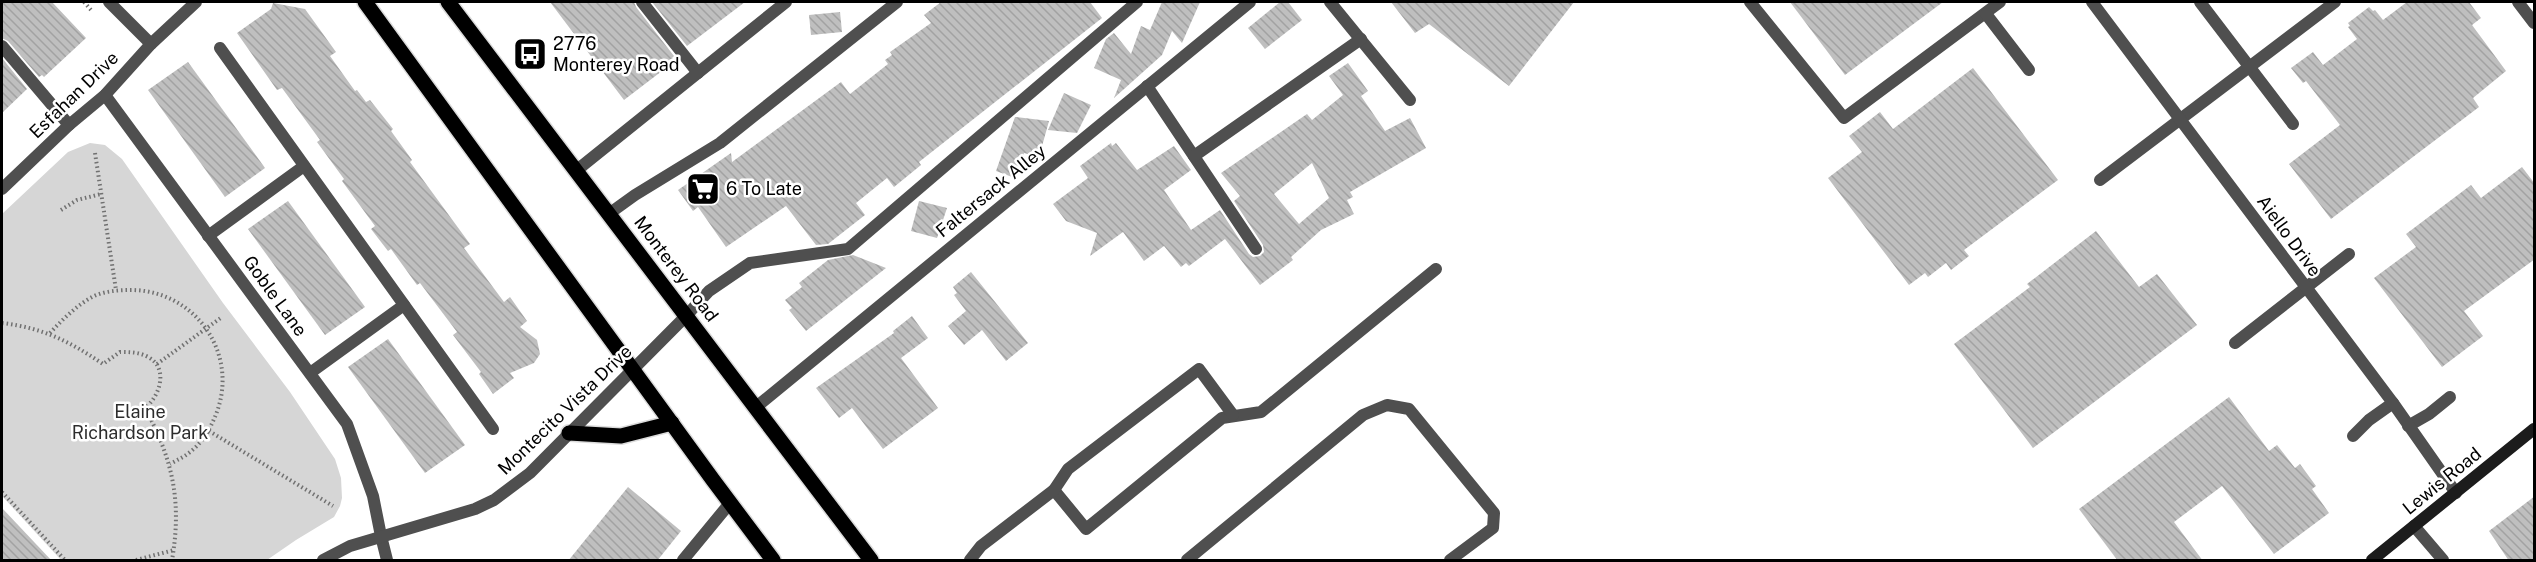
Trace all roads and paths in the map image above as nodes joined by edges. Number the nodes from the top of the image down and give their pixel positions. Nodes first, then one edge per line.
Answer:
1 (109, 2) edge
2 (196, 2) edge
3 (365, 2) edge
4 (448, 2) edge
5 (642, 2) edge
6 (786, 2) edge
7 (897, 2) edge
8 (1137, 2) edge
9 (1250, 2) edge
10 (1330, 2) edge
11 (1750, 2) edge
12 (2000, 2) edge
13 (2092, 2) edge
14 (2200, 2) edge
15 (2335, 2) edge
16 (2518, 2) edge
17 (1986, 14) junction
18 (2533, 19) edge
19 (1361, 39) junction
20 (151, 44) junction
21 (2, 46) edge
22 (220, 48) dead end
23 (2249, 66) junction
24 (2029, 70) dead end
25 (698, 73) junction
26 (1147, 86) junction
27 (105, 95) junction
28 (1410, 100) dead end
29 (2180, 119) junction
30 (2293, 124) dead end
31 (69, 125) junction
32 (95, 153) dead end
33 (1194, 156) junction
34 (304, 166) junction
35 (577, 170) junction
36 (2100, 180) dead end
37 (2, 189) edge
38 (101, 194) junction
39 (61, 210) dead end
40 (610, 213) junction
41 (208, 236) junction
42 (1256, 249) dead end
43 (2349, 254) dead end
44 (1436, 269) dead end
45 (2305, 289) junction
46 (116, 290) junction
47 (404, 305) junction
48 (686, 316) junction
49 (222, 317) dead end
50 (2, 323) edge
51 (206, 328) junction
52 (50, 333) junction
53 (2235, 343) dead end
54 (156, 364) junction
55 (633, 369) junction
56 (310, 373) junction
57 (2450, 397) dead end
58 (2393, 403) junction
59 (756, 408) junction
60 (1233, 415) junction
61 (672, 423) junction
62 (2408, 426) junction
63 (493, 429) dead end
64 (2535, 429) edge
65 (209, 431) junction
66 (569, 433) junction
67 (2353, 436) dead end
68 (170, 464) junction
69 (1054, 490) junction
70 (2, 492) edge
71 (2456, 493) junction
72 (730, 503) junction
73 (333, 506) dead end
74 (2414, 526) junction
75 (381, 536) junction
76 (174, 550) junction
77 (65, 561) edge
78 (135, 561) edge
79 (172, 561) edge
80 (323, 561) edge
81 (387, 561) edge
82 (683, 561) edge
83 (774, 561) edge
84 (871, 561) edge
85 (970, 561) edge
86 (1187, 561) edge
87 (1450, 561) edge
88 (2372, 561) edge
89 (2443, 561) edge

1 - 20 street
2 - 20 street, Esfahan Drive
3 - 55 main road
4 - 35 main road, Monterey Road
5 - 25 street
6 - 25 street
7 - 40 street
8 - 48 street, Montecito Vista Drive
9 - 26 street, Faltersack Alley
10 - 19 street
11 - 17 street
12 - 17 street
13 - 29 street, Aiello Drive
14 - 23 street
15 - 23 street
16 - 18 street
17 - 24 street
19 - 28 street
19 - 33 street
20 - 27 street, Esfahan Drive
21 - 31 street
22 - 34 street
23 - 29 street
23 - 30 street
25 - 35 street
26 - 33 street
26 - 59 street, Faltersack Alley
27 - 31 street, Esfahan Drive
27 - 41 street, Goble Lane
29 - 36 street
29 - 45 street, Aiello Drive
31 - 37 street, Esfahan Drive
32 - 38 path
33 - 42 street
34 - 41 street
34 - 47 street
35 - 40 main road, Monterey Road
38 - 39 path
38 - 46 path
40 - 48 main road, Monterey Road
41 - 56 street, Goble Lane
43 - 45 street
44 - 60 street
45 - 53 street
45 - 58 street, Aiello Drive
46 - 51 path
46 - 52 path
47 - 56 street
47 - 63 street
48 - 55 street, Montecito Vista Drive
48 - 59 main road, Monterey Road
49 - 51 path
50 - 52 path
51 - 54 path
51 - 65 path
52 - 54 path
54 - 68 path
55 - 61 main road
55 - 66 street, Montecito Vista Drive
56 - 75 street, Goble Lane
57 - 62 street
58 - 62 street, Aiello Drive
58 - 67 street
59 - 84 main road, Monterey Road
60 - 69 street
60 - 69 street
61 - 66 main road
61 - 72 main road
62 - 71 street, Aiello Drive
64 - 71 street, Lewis Road
65 - 68 path
65 - 73 path
66 - 75 street, Montecito Vista Drive
68 - 76 path
69 - 85 street
70 - 77 path
71 - 74 street, Lewis Road
72 - 82 street
72 - 83 main road
74 - 88 street, Lewis Road
74 - 89 street
75 - 80 street, Montecito Vista Drive
75 - 81 street, Goble Lane
76 - 78 path
76 - 79 path
86 - 87 street

